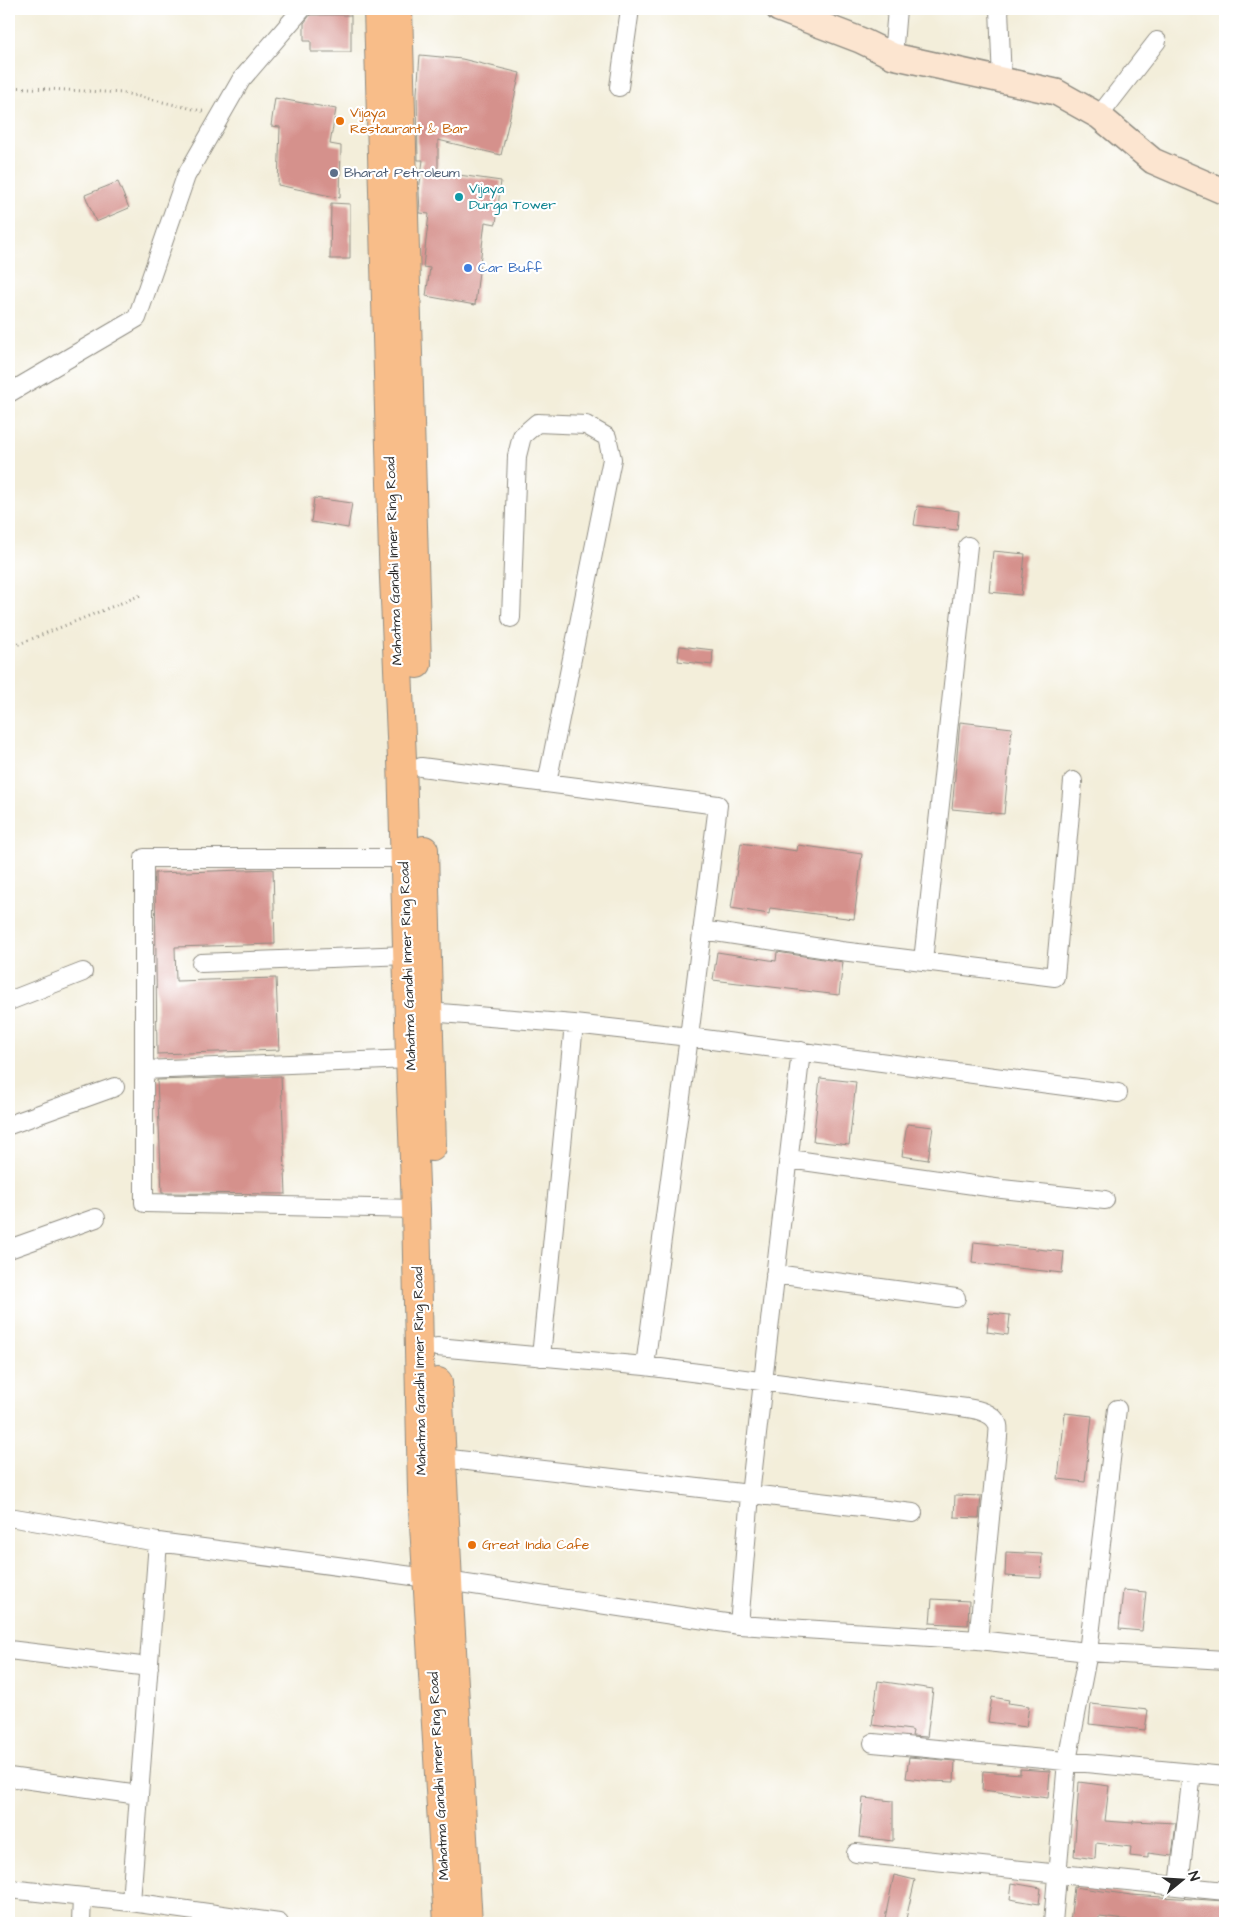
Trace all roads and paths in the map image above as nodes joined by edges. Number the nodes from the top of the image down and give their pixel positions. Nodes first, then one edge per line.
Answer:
1 (302, 9) edge
2 (378, 9) edge
3 (398, 9) edge
4 (630, 9) edge
5 (780, 9) edge
6 (897, 9) edge
7 (999, 9) edge
8 (1157, 41) dead end
9 (893, 56) junction
10 (1002, 81) junction
11 (9, 87) edge
12 (619, 87) dead end
13 (221, 116) junction
14 (1099, 116) junction
15 (1225, 192) edge
16 (9, 393) edge
17 (968, 546) dead end
18 (141, 595) dead end
19 (511, 618) dead end
20 (9, 648) edge
21 (421, 767) junction
22 (1073, 781) dead end
23 (547, 783) junction
24 (405, 858) junction
25 (702, 930) junction
26 (407, 956) junction
27 (923, 961) junction
28 (201, 964) dead end
29 (83, 972) dead end
30 (9, 1001) edge
31 (429, 1012) junction
32 (574, 1024) junction
33 (689, 1037) junction
34 (801, 1051) junction
35 (410, 1059) junction
36 (144, 1070) junction
37 (115, 1086) dead end
38 (1118, 1093) dead end
39 (9, 1125) edge
40 (789, 1159) junction
41 (1105, 1200) dead end
42 (416, 1209) junction
43 (96, 1218) dead end
44 (9, 1249) edge
45 (775, 1274) junction
46 (956, 1298) dead end
47 (438, 1347) junction
48 (541, 1357) junction
49 (645, 1366) junction
50 (763, 1382) junction
51 (1117, 1409) dead end
52 (442, 1458) junction
53 (750, 1495) junction
54 (913, 1513) dead end
55 (9, 1517) edge
56 (158, 1542) junction
57 (438, 1580) junction
58 (739, 1625) junction
59 (978, 1640) junction
60 (9, 1650) edge
61 (1088, 1652) junction
62 (1225, 1660) edge
63 (149, 1667) junction
64 (873, 1743) dead end
65 (1067, 1760) junction
66 (1192, 1773) junction
67 (1225, 1776) edge
68 (9, 1777) edge
69 (139, 1795) junction
70 (856, 1853) dead end
71 (1057, 1873) junction
72 (1178, 1886) junction
73 (9, 1889) edge
74 (1225, 1891) edge
75 (82, 1897) junction
76 (130, 1902) junction
77 (192, 1917) edge
78 (81, 1923) edge
79 (279, 1923) edge
80 (448, 1923) edge
81 (468, 1923) edge
82 (1053, 1923) edge

1 - 13 street
2 - 24 main road, Mahatma Gandhi Inner Ring Road
3 - 21 main road, Mahatma Gandhi Inner Ring Road
4 - 12 street
5 - 9 main road
6 - 9 street
7 - 10 street
8 - 14 street
9 - 10 main road
10 - 14 main road
11 - 13 path
13 - 16 street
14 - 15 main road
17 - 27 street
18 - 20 path
19 - 23 street
21 - 23 street
21 - 31 main road, Mahatma Gandhi Inner Ring Road
22 - 27 street
23 - 25 street
24 - 26 main road, Mahatma Gandhi Inner Ring Road
24 - 36 street
25 - 27 street
25 - 33 street
26 - 28 street
26 - 35 main road, Mahatma Gandhi Inner Ring Road
29 - 30 street
31 - 32 street
31 - 47 main road, Mahatma Gandhi Inner Ring Road
32 - 33 street
32 - 48 street
33 - 34 street
33 - 49 street
34 - 38 street
34 - 40 street
35 - 36 street
35 - 42 main road, Mahatma Gandhi Inner Ring Road
36 - 42 street
37 - 39 street
40 - 41 street
40 - 45 street
42 - 57 main road, Mahatma Gandhi Inner Ring Road
43 - 44 street
45 - 46 street
45 - 50 street
47 - 48 street
47 - 52 main road, Mahatma Gandhi Inner Ring Road
48 - 49 street
49 - 50 street
50 - 53 street
50 - 59 street
51 - 61 street
52 - 53 street
52 - 57 main road, Mahatma Gandhi Inner Ring Road
53 - 54 street
53 - 58 street
55 - 56 street
56 - 57 street
56 - 63 street
57 - 58 street
57 - 80 main road, Mahatma Gandhi Inner Ring Road
57 - 81 main road, Mahatma Gandhi Inner Ring Road
58 - 59 street
59 - 61 street
60 - 63 street
61 - 62 street
61 - 65 street
63 - 69 street
64 - 65 street
65 - 66 street
65 - 71 street
66 - 67 street
66 - 72 street
68 - 69 street
69 - 76 street
70 - 71 street
71 - 72 street
71 - 82 street
72 - 74 street
73 - 75 street
75 - 76 street
75 - 78 street
76 - 77 street
77 - 79 street

